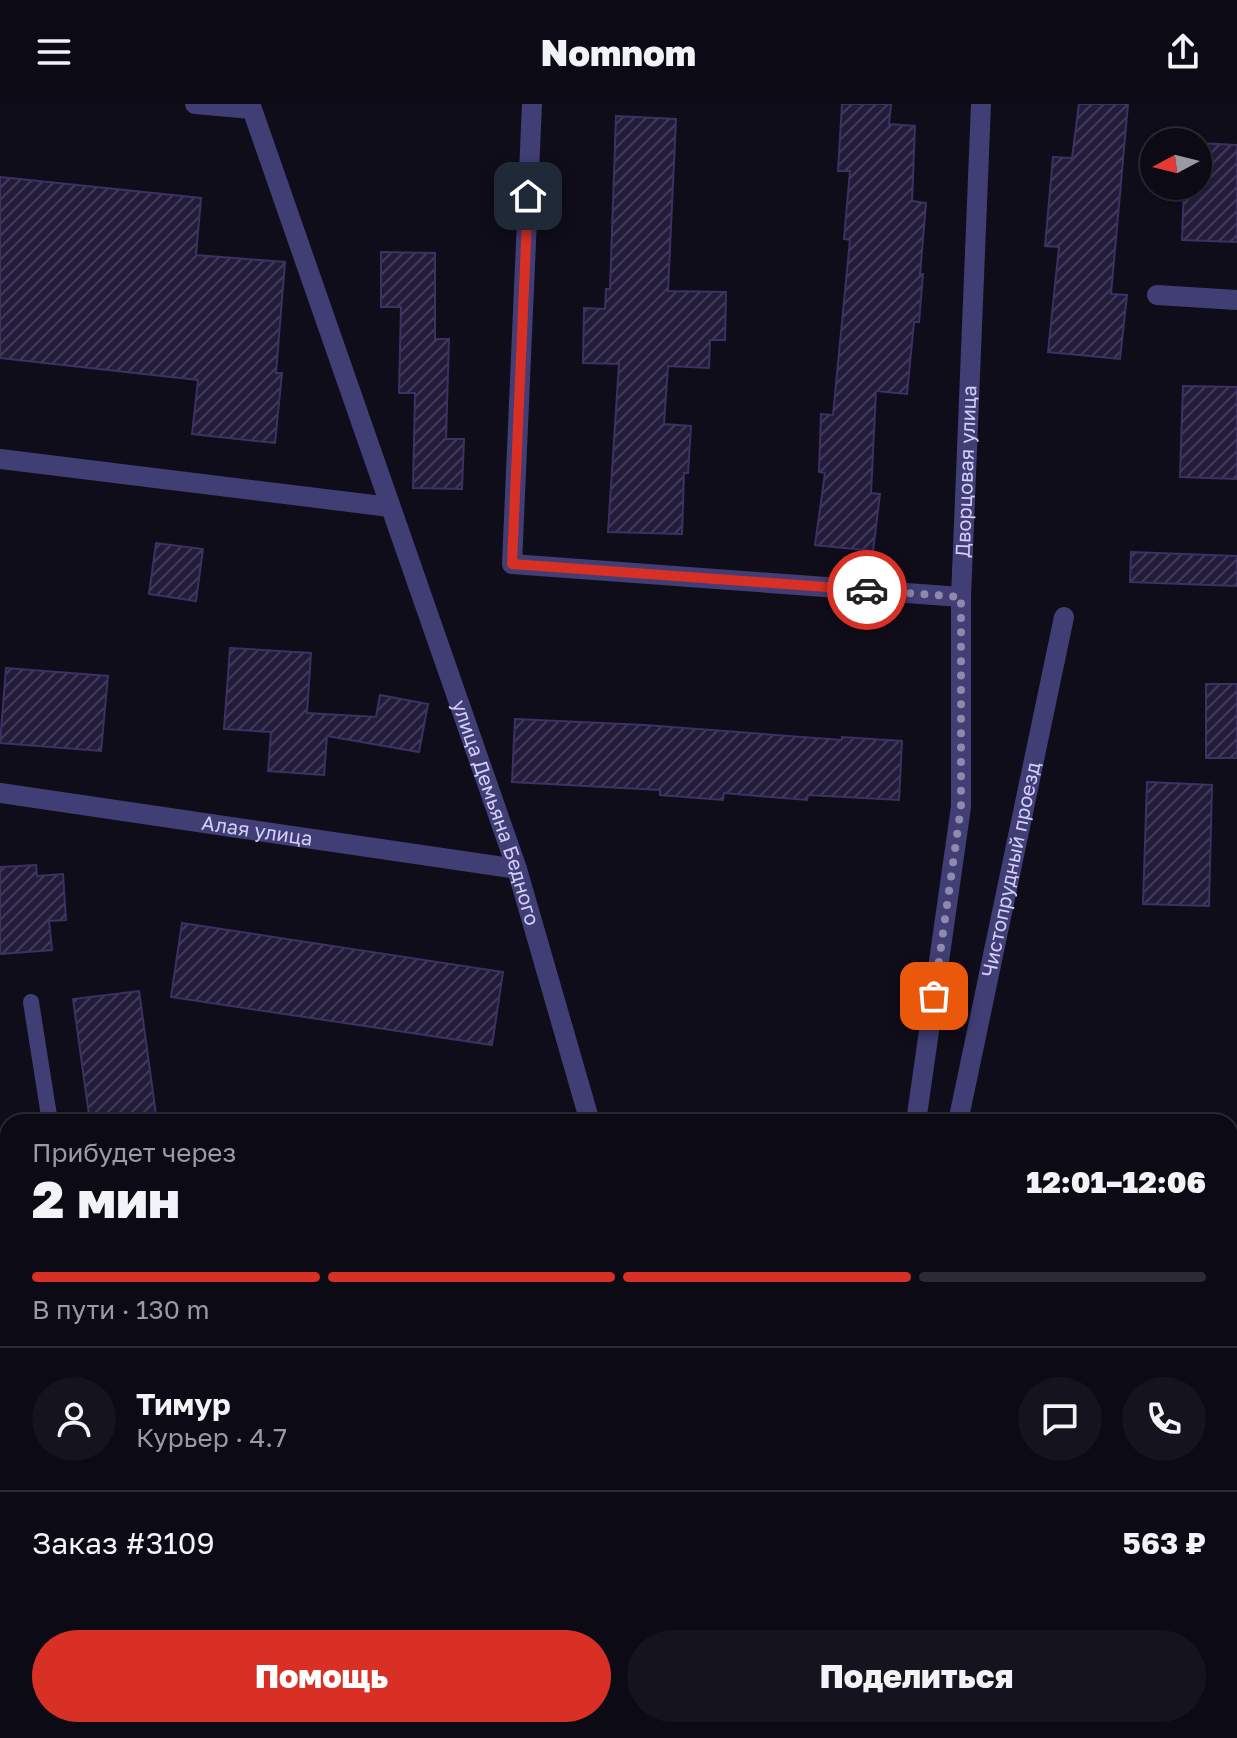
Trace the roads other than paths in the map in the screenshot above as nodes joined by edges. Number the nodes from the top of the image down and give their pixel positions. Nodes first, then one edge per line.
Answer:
1 (195, 104) edge
2 (532, 104) edge
3 (981, 104) edge
4 (1157, 295) dead end
5 (1237, 300) edge
6 (0, 459) edge
7 (390, 507) junction
8 (961, 597) junction
9 (1064, 617) dead end
10 (0, 793) edge
11 (517, 869) junction
12 (31, 1002) dead end
13 (49, 1114) edge
14 (588, 1114) edge
15 (917, 1114) edge
16 (960, 1114) edge

1 - 7 street, улица Демьяна Бедного
2 - 8 street
3 - 8 street, Дворцовая улица
4 - 5 street
6 - 7 street
7 - 11 street, улица Демьяна Бедного
8 - 15 street, Дворцовая улица
9 - 16 street, Чистопрудный проезд
10 - 11 street, Алая улица
11 - 14 street, улица Демьяна Бедного
12 - 13 lane

